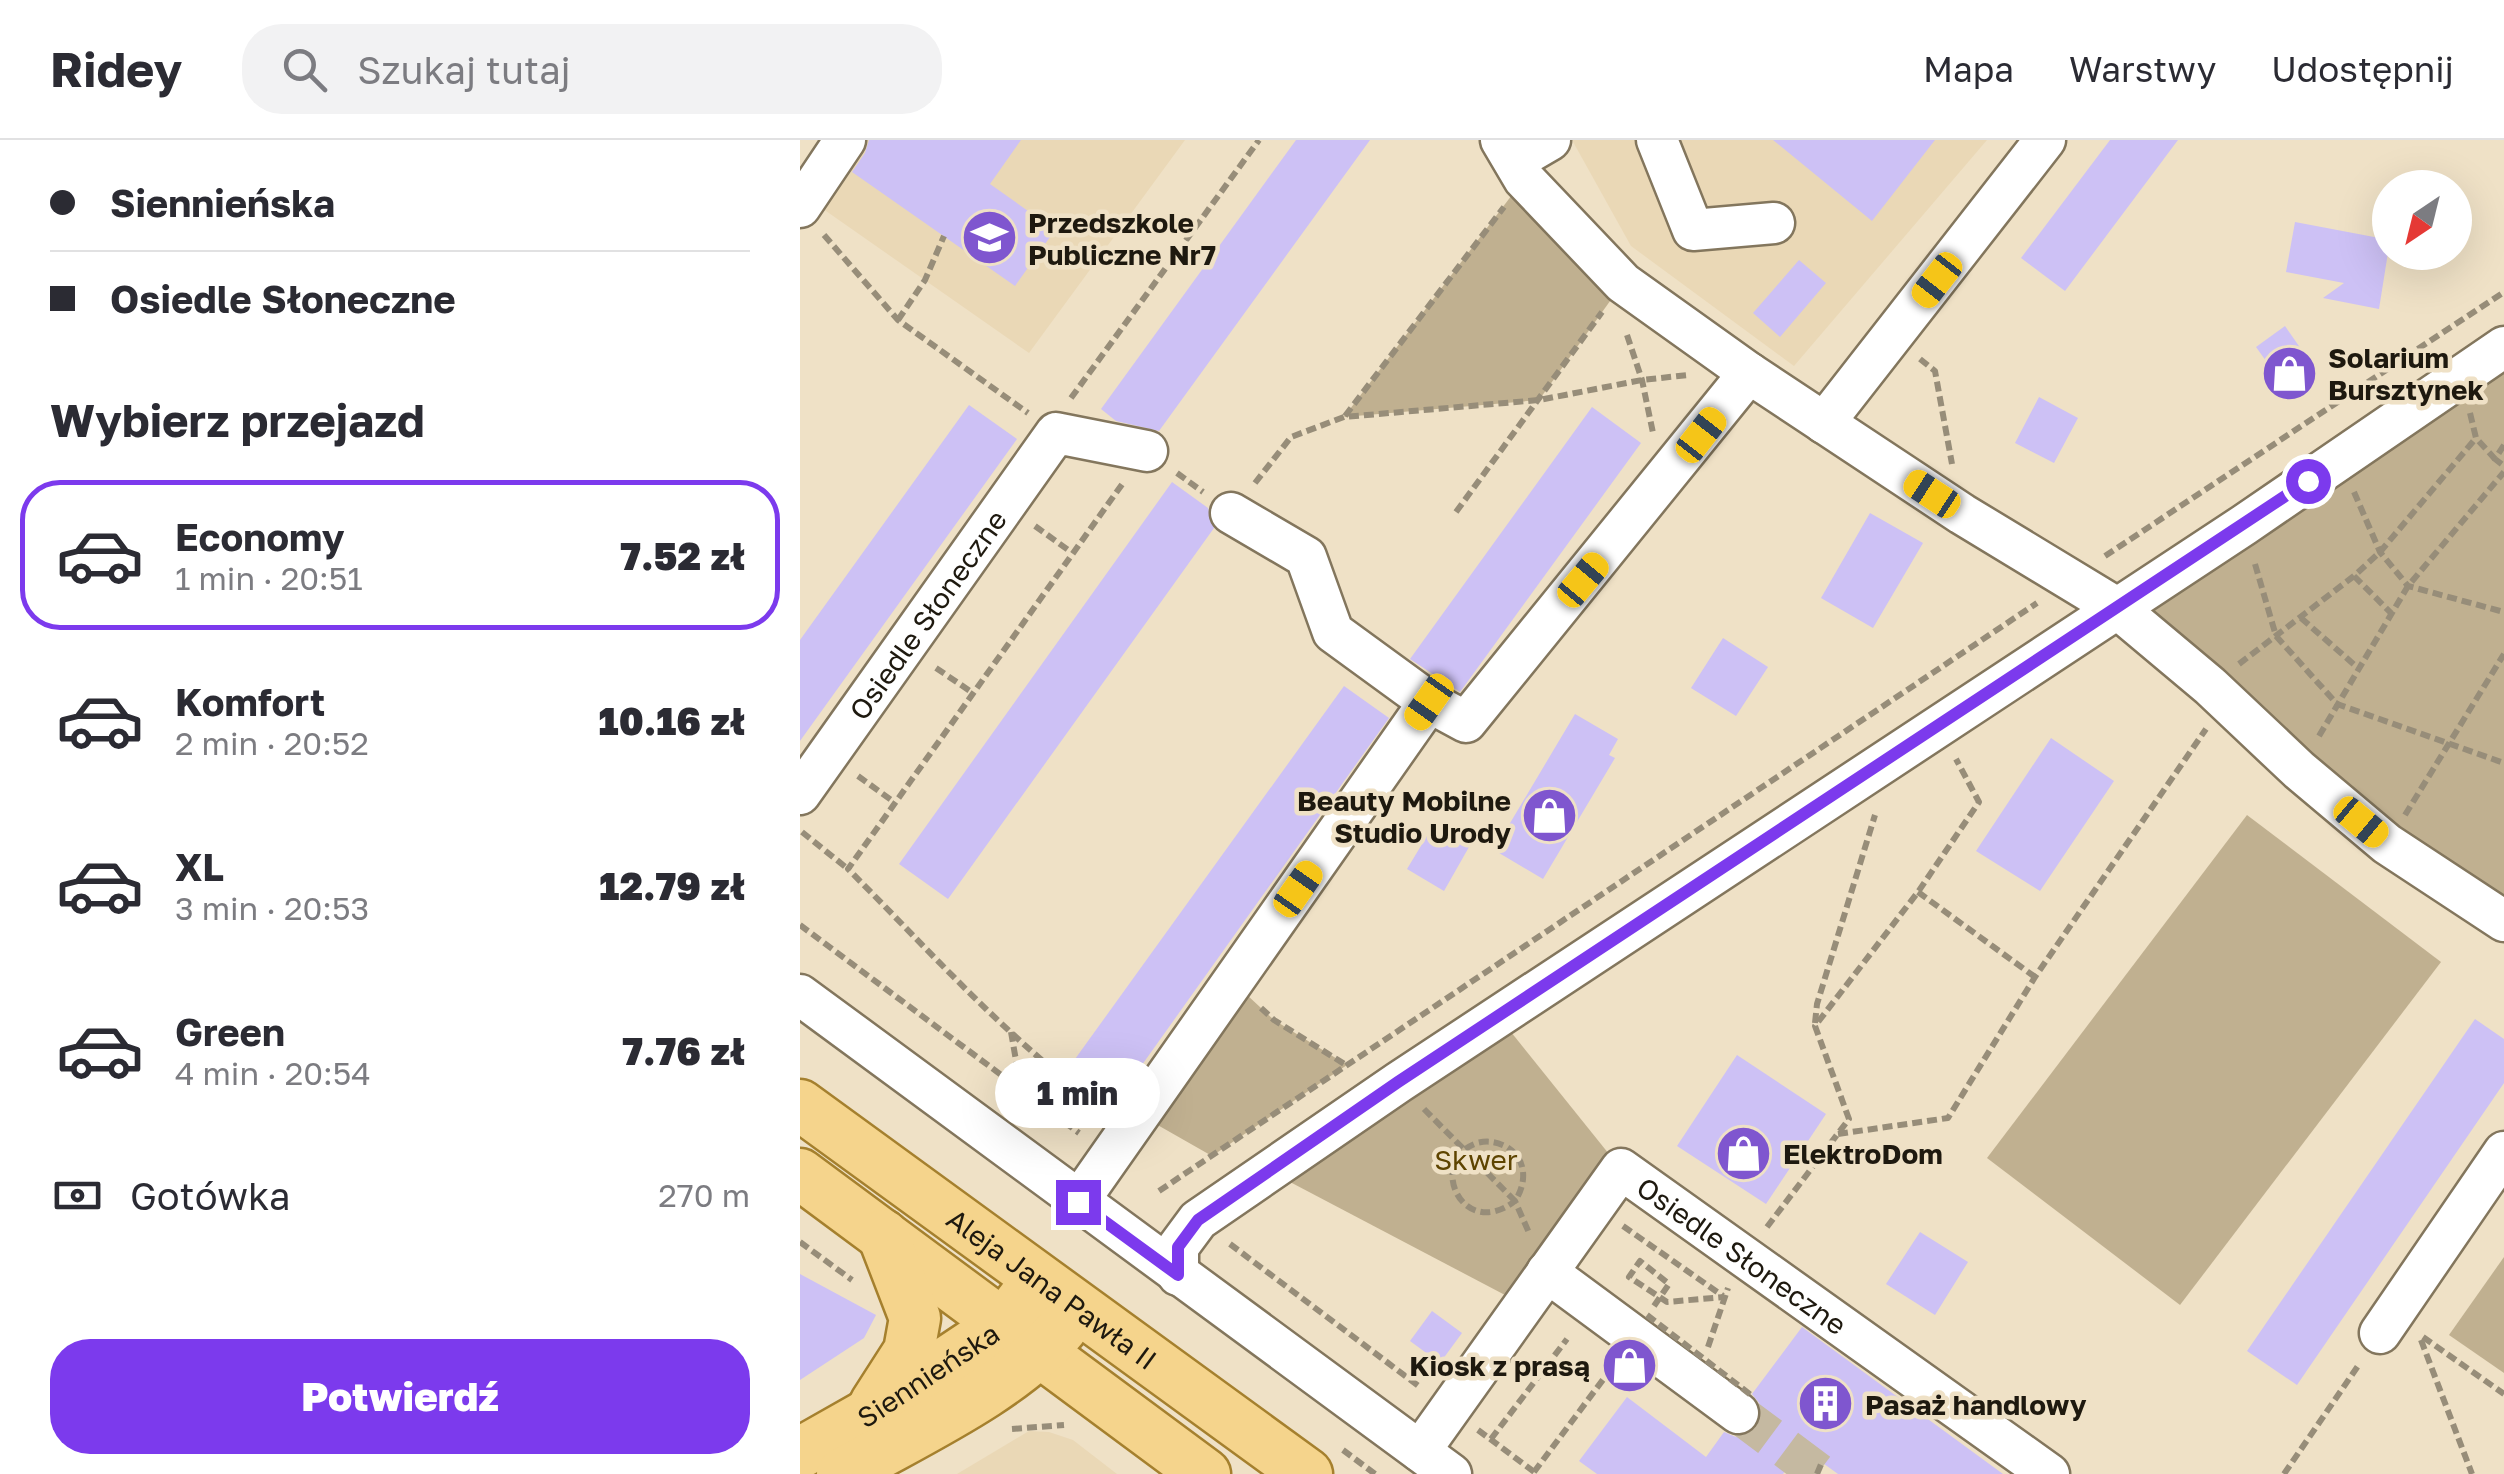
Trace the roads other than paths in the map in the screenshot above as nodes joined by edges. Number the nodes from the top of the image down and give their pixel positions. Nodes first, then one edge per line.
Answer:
1 (845, 140) edge
2 (1550, 140) edge
3 (1657, 140) edge
4 (2045, 140) edge
5 (1513, 160) edge
6 (806, 214) edge
7 (1774, 223) dead end
8 (2504, 347) edge
9 (1749, 373) junction
10 (1824, 422) junction
11 (1146, 451) road end
12 (1232, 512) road end
13 (2117, 608) junction
14 (1429, 702) junction
15 (800, 794) edge
16 (2504, 922) edge
17 (800, 995) edge
18 (800, 1105) edge
19 (2504, 1152) edge
20 (800, 1174) edge
21 (1078, 1202) junction
22 (883, 1235) junction
23 (1547, 1272) junction
24 (1178, 1275) junction
25 (1039, 1279) junction
26 (1078, 1308) junction
27 (2380, 1333) road end
28 (1023, 1338) junction
29 (1744, 1404) tunnel mouth
30 (869, 1414) junction
31 (800, 1454) edge
32 (1436, 1462) edge
33 (842, 1474) edge
34 (1205, 1474) edge
35 (1307, 1474) edge
36 (2049, 1474) edge

1 - 6 street
2 - 5 street
3 - 7 street
4 - 10 street
5 - 9 street
8 - 13 street
9 - 10 street
9 - 14 street
10 - 13 street
11 - 15 street, Osiedle Słoneczne
12 - 14 street
13 - 16 street
13 - 24 street
14 - 21 street
17 - 21 street, Osiedle Słoneczne
18 - 25 main road, Aleja Jana Pawła II
19 - 27 street
20 - 22 main road, Aleja Jana Pawła II
21 - 24 street, Osiedle Słoneczne
22 - 28 main road, Aleja Jana Pawła II
22 - 30 main road
23 - 29 street
23 - 32 street, Osiedle Słoneczne
23 - 36 street, Osiedle Słoneczne
24 - 32 street, Osiedle Słoneczne
25 - 26 main road, Aleja Jana Pawła II
25 - 28 main road, Siennieńska
26 - 28 main road, Siennieńska
26 - 35 main road, Aleja Jana Pawła II
28 - 30 main road, Siennieńska
28 - 33 main road, Siennieńska
28 - 34 main road, Aleja Jana Pawła II
30 - 31 main road, Siennieńska

